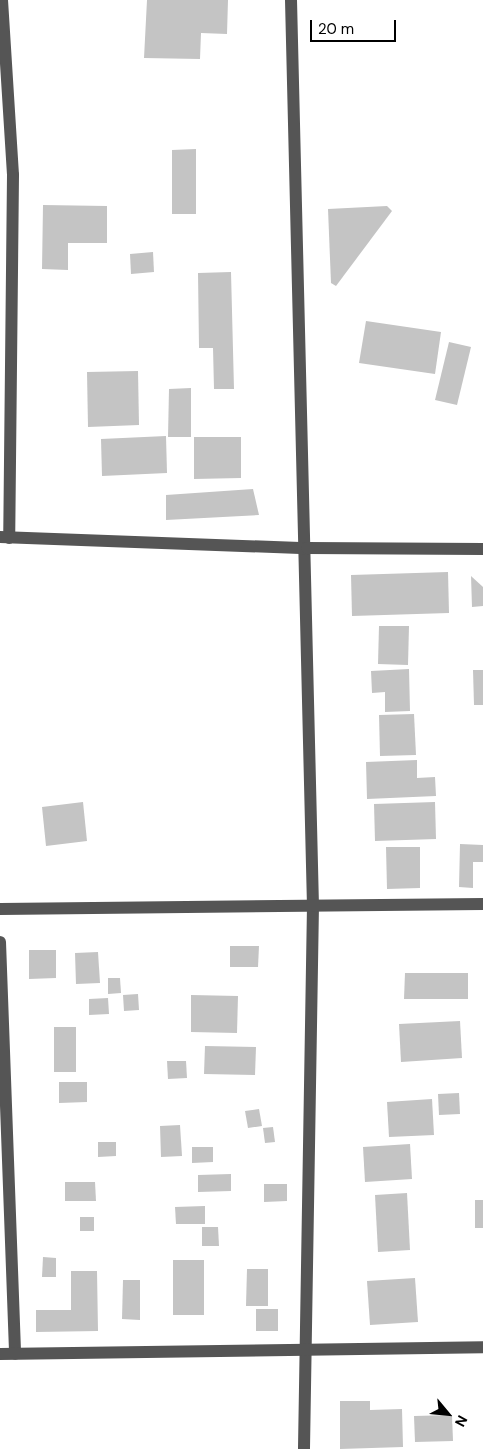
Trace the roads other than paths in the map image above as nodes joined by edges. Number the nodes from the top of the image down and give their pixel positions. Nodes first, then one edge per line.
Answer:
1 (2, 0) edge
2 (291, 0) edge
3 (5, 537) edge
4 (307, 548) junction
5 (483, 549) edge
6 (483, 904) edge
7 (312, 905) junction
8 (0, 909) edge
9 (0, 942) edge
10 (483, 1347) edge
11 (303, 1350) junction
12 (0, 1354) edge
13 (14, 1354) junction
14 (304, 1449) edge

1 - 3 street
2 - 4 street
3 - 4 street
4 - 5 street
4 - 7 street
6 - 7 street
7 - 8 street
7 - 11 street
9 - 13 street
10 - 11 street
11 - 13 street
11 - 14 street
12 - 13 street

